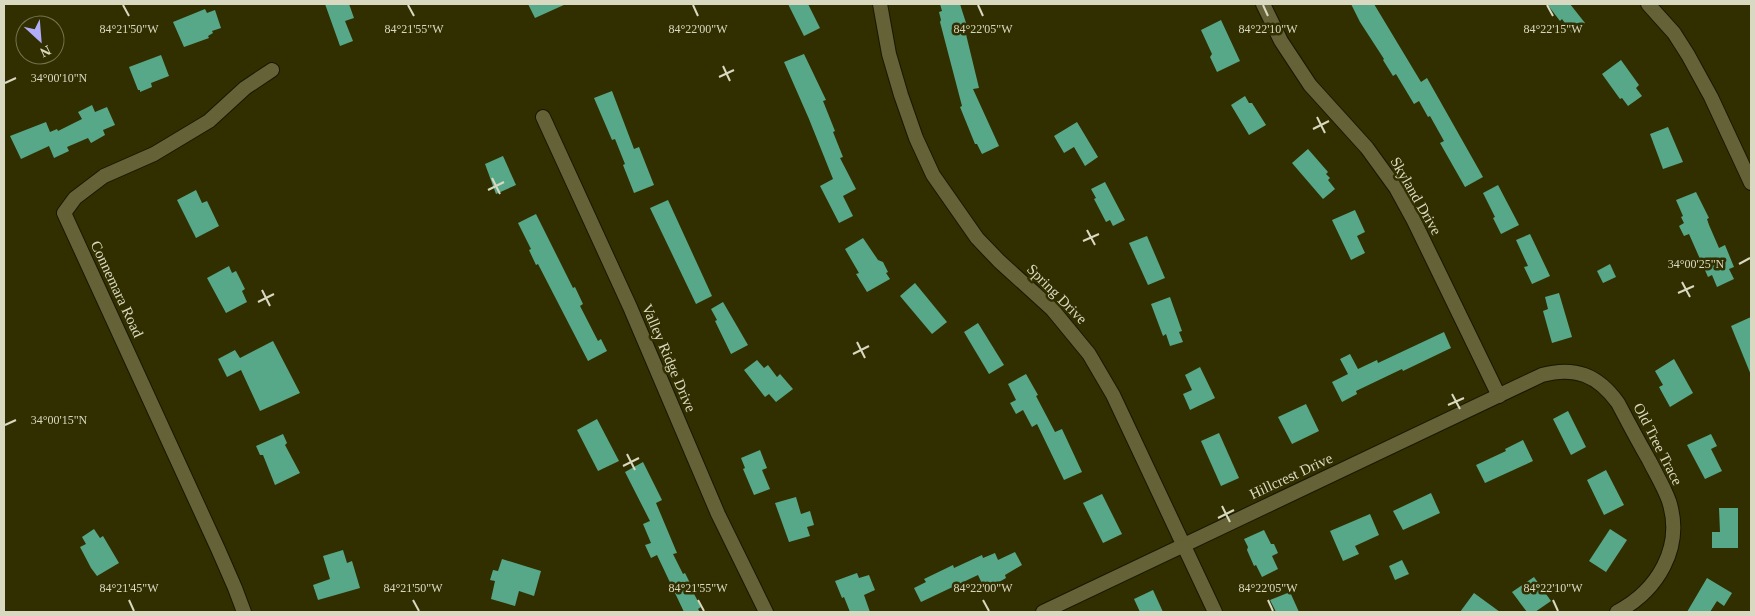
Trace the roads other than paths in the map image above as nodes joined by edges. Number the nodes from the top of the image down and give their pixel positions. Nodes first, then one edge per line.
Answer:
1 (880, 4) edge
2 (1263, 4) edge
3 (1648, 4) edge
4 (272, 70) dead end
5 (543, 117) dead end
6 (1751, 183) edge
7 (1499, 396) junction
8 (1184, 545) junction
9 (244, 612) edge
10 (766, 612) edge
11 (1043, 612) edge
12 (1215, 612) edge
13 (1617, 612) edge

1 - 8 street, Spring Drive
2 - 7 street, Skyland Drive
3 - 6 street
4 - 9 street, Connemara Road
5 - 10 street, Valley Ridge Drive
7 - 8 street, Hillcrest Drive
7 - 13 street, Old Tree Trace
8 - 11 street, Hillcrest Drive
8 - 12 street, Spring Drive

